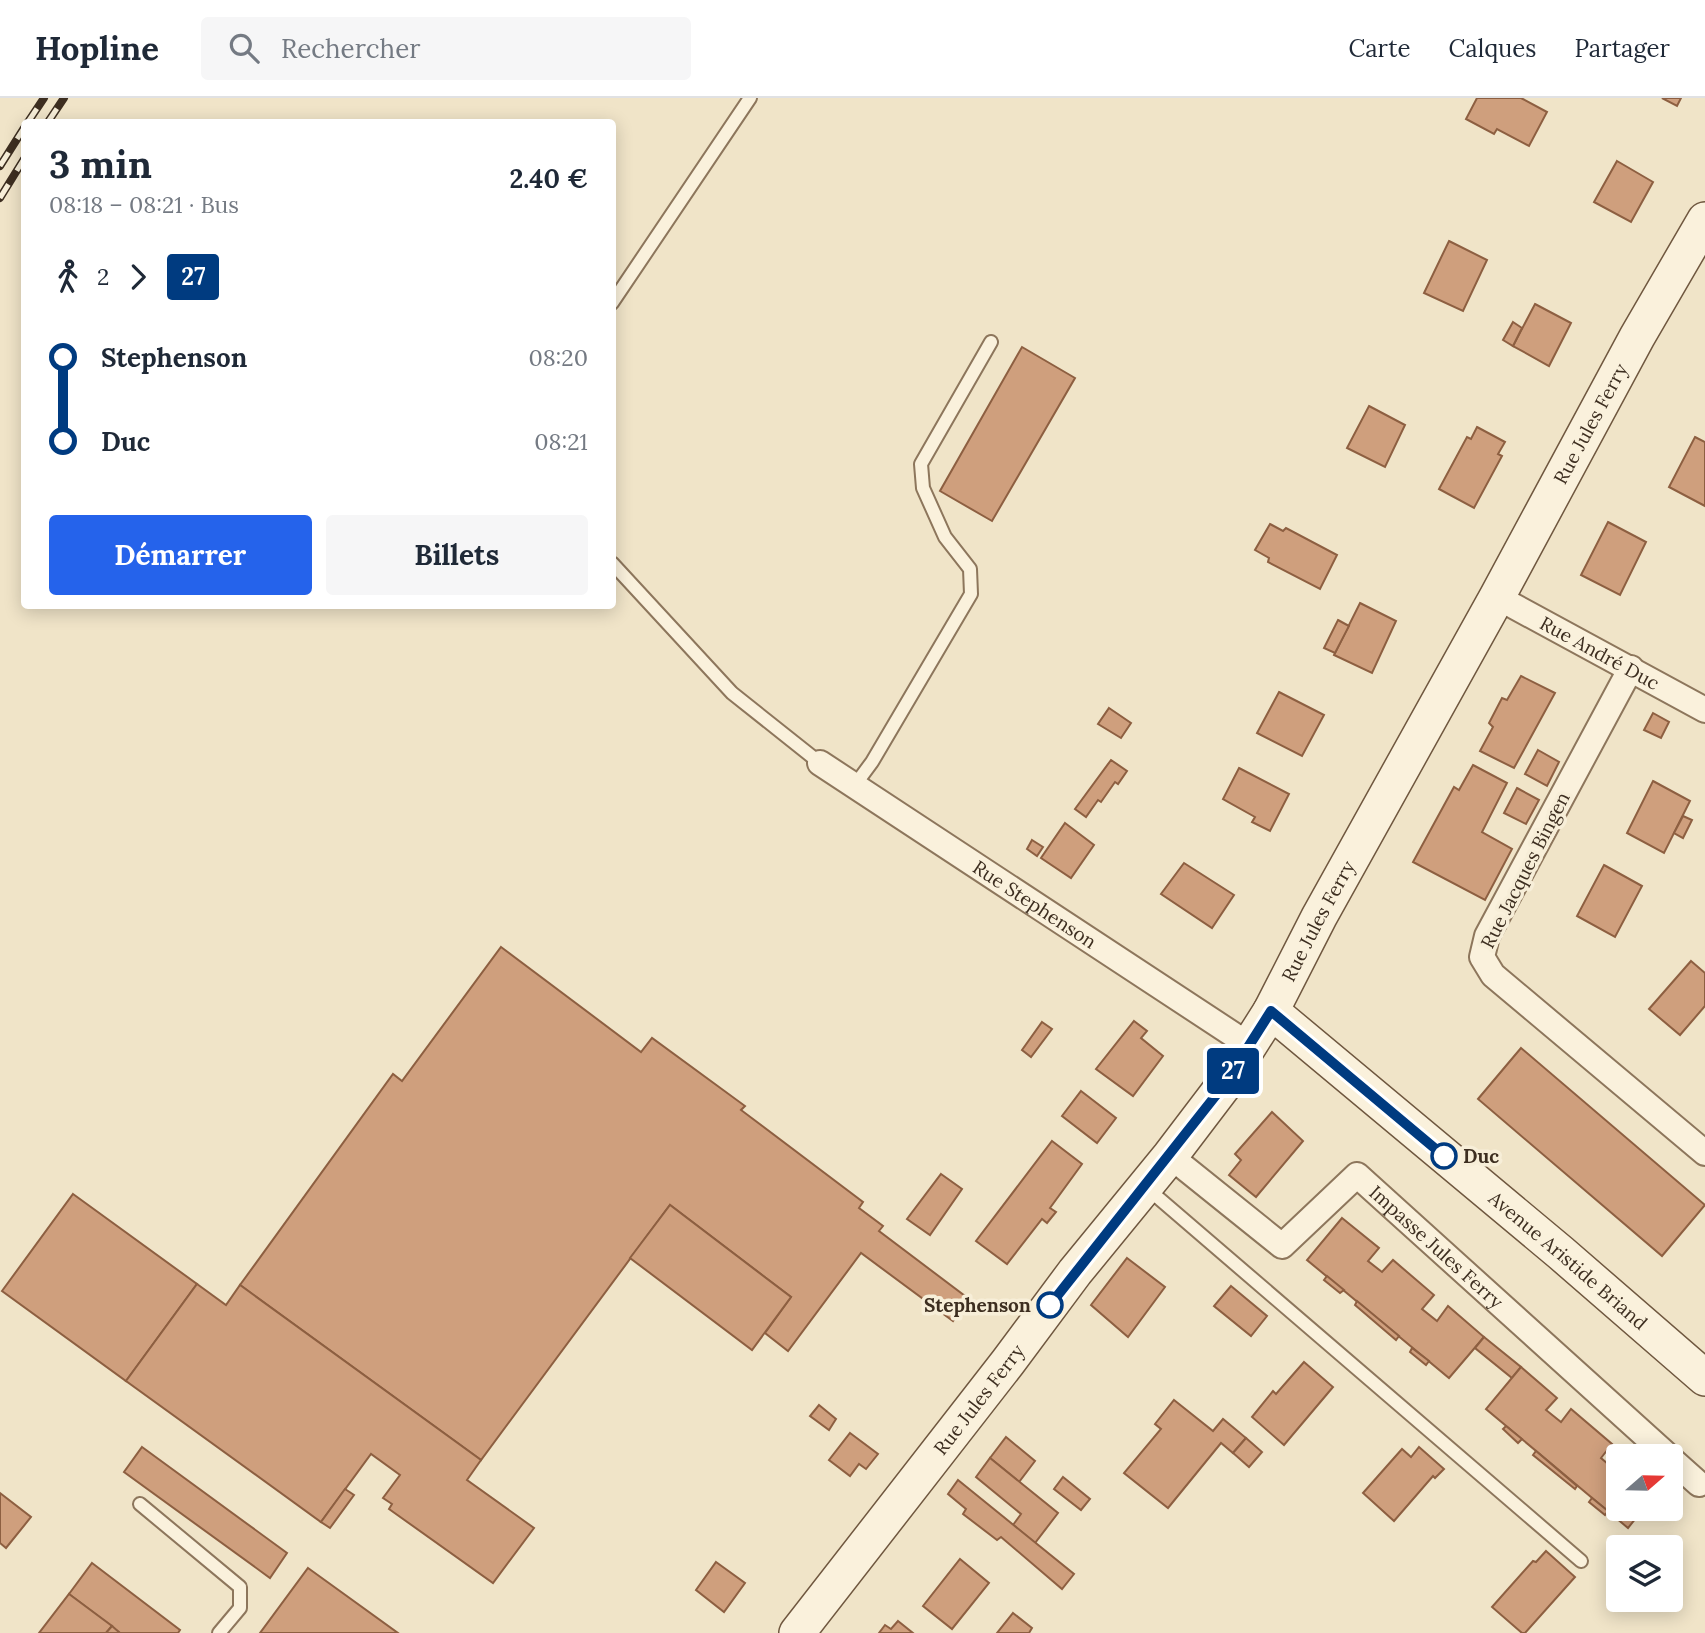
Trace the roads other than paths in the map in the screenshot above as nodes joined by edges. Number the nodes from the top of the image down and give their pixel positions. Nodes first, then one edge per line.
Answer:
1 (750, 98) edge
2 (1705, 220) edge
3 (616, 297) edge
4 (991, 342) dead end
5 (616, 567) edge
6 (1497, 597) junction
7 (1631, 668) junction
8 (1705, 710) edge
9 (820, 763) joint
10 (855, 785) junction
11 (1271, 1011) junction
12 (1249, 1045) junction
13 (1705, 1153) edge
14 (1170, 1156) junction
15 (1145, 1186) junction
16 (1705, 1378) edge
17 (1654, 1444) edge
18 (1684, 1471) edge
19 (1699, 1484) dead end
20 (140, 1504) dead end
21 (1581, 1561) dead end
22 (219, 1633) edge
23 (797, 1633) edge

1 - 3 lane
2 - 6 street, Rue Jules Ferry
4 - 10 lane
5 - 9 lane
6 - 7 street, Rue André Duc
6 - 11 street, Rue Jules Ferry
7 - 8 street, Rue André Duc
7 - 13 street, Rue Jacques Bingen
9 - 10 street, Rue Stephenson
10 - 12 street, Rue Stephenson
11 - 12 street, Rue Jules Ferry
11 - 16 street, Avenue Aristide Briand
12 - 14 street, Rue Jules Ferry
14 - 15 street, Rue Jules Ferry
14 - 17 street, Impasse Jules Ferry
15 - 21 lane
15 - 23 street, Rue Jules Ferry
18 - 19 street, Impasse Jules Ferry
20 - 22 lane

